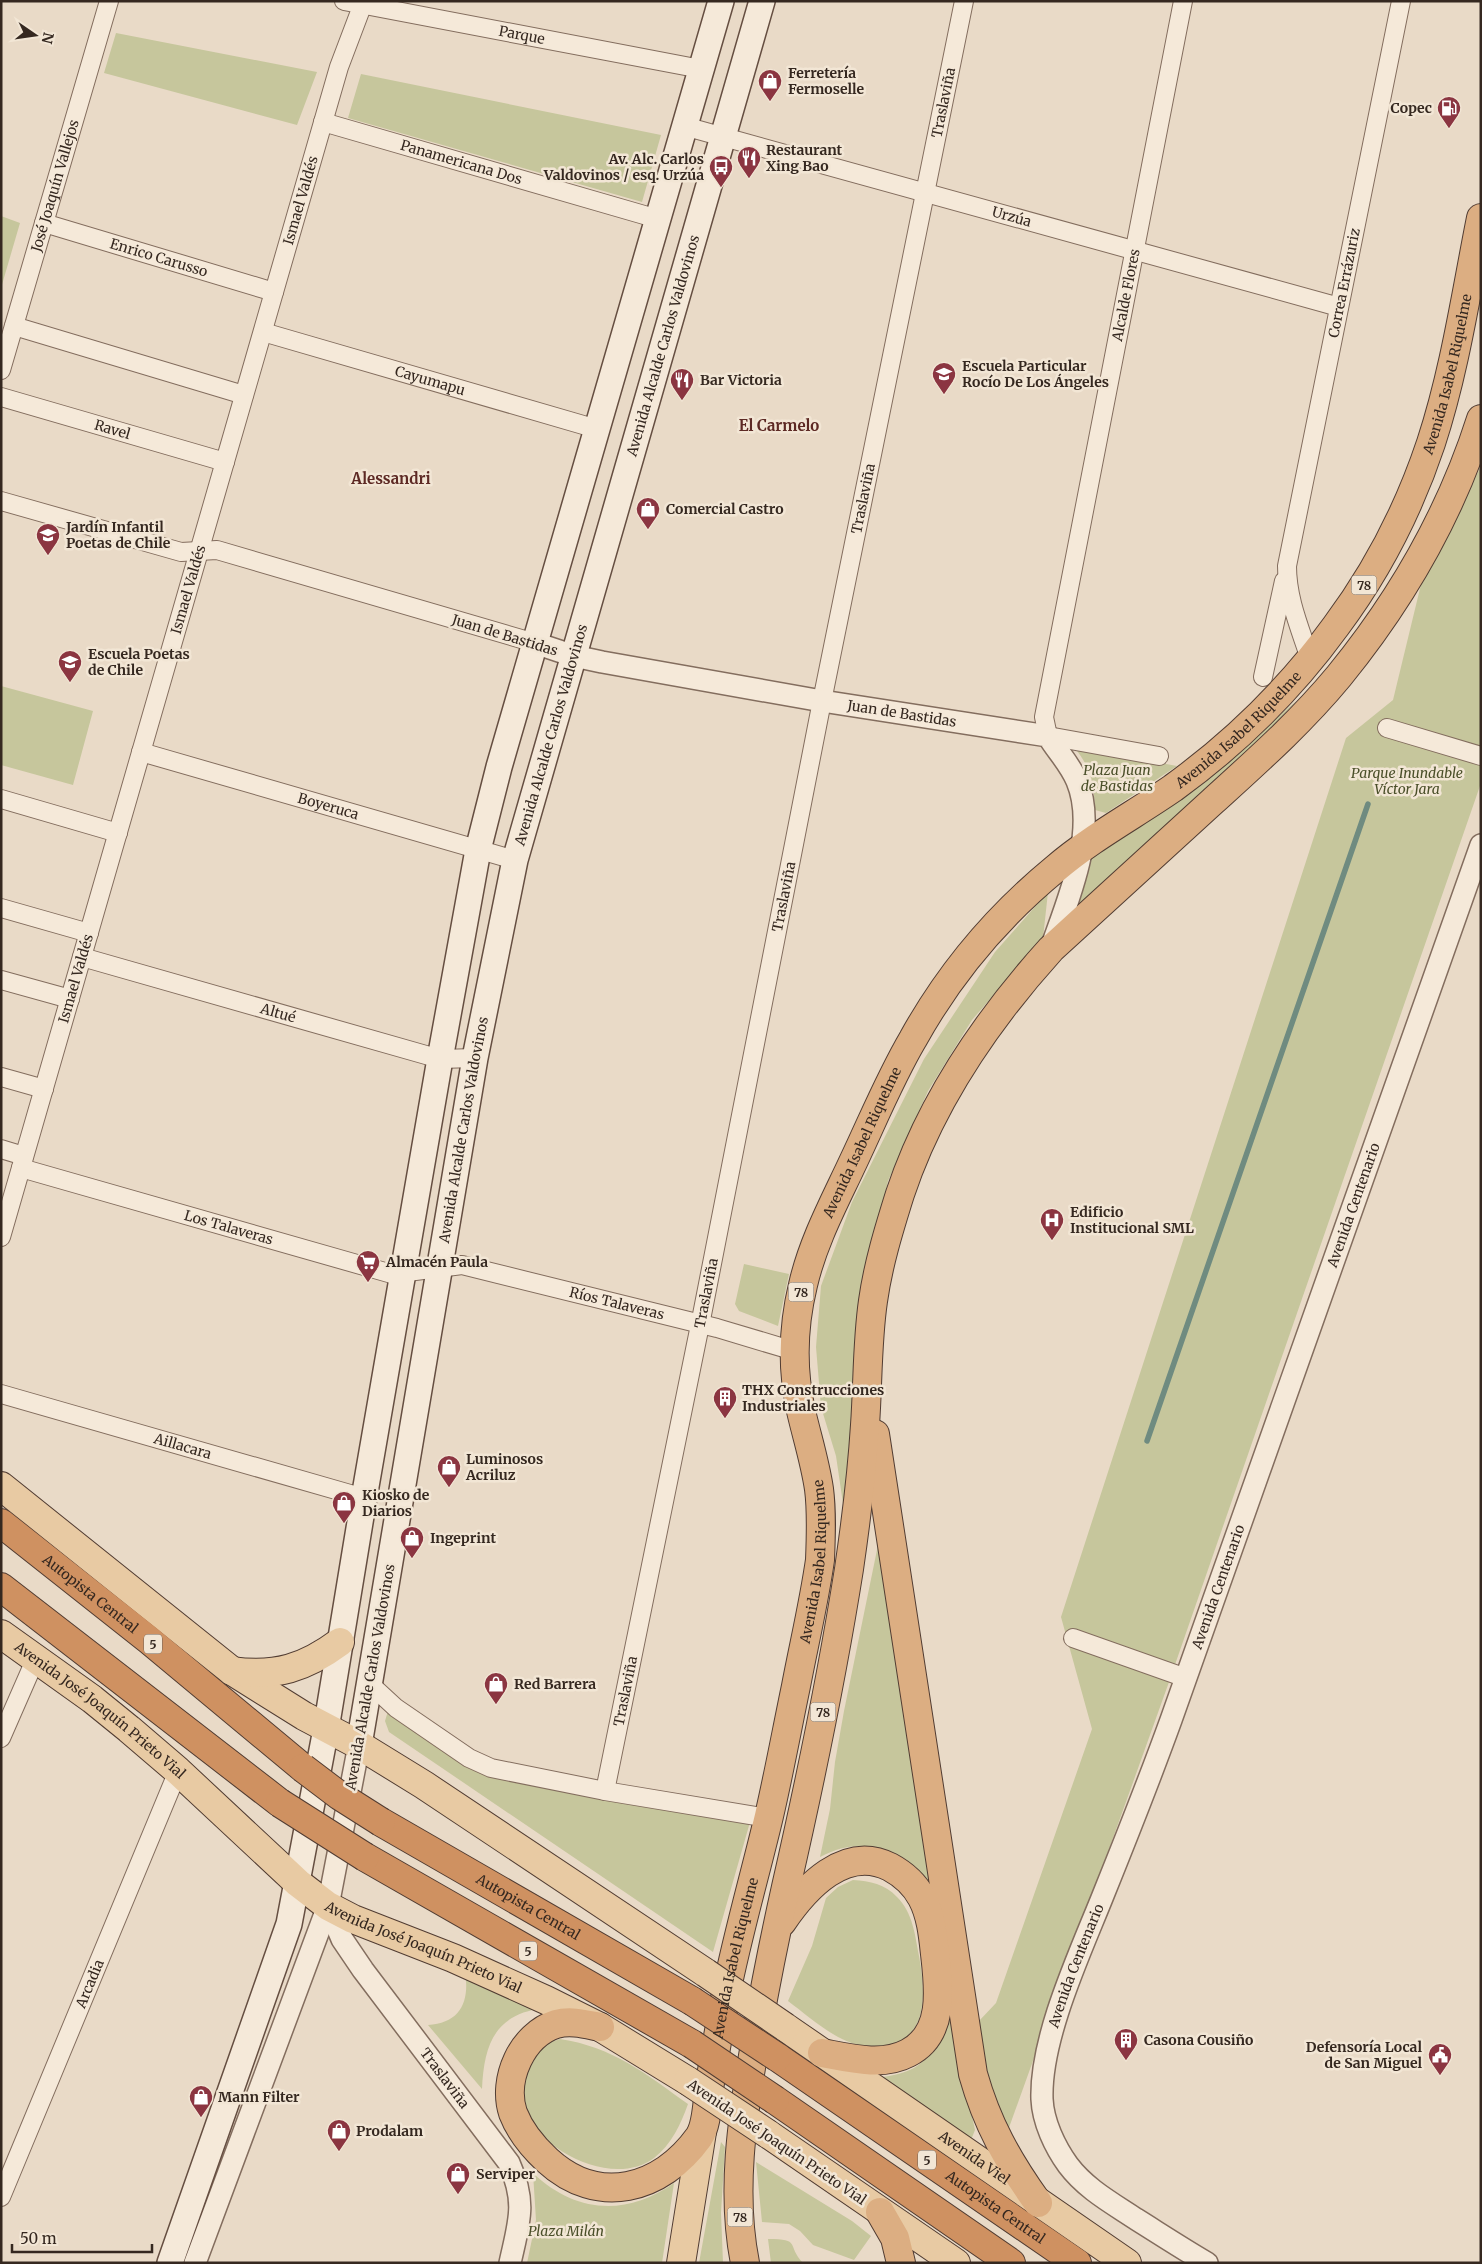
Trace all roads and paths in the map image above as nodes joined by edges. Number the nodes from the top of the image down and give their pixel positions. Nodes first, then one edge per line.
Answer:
1 (109, 1) edge
2 (344, 1) edge
3 (721, 1) edge
4 (762, 1) edge
5 (964, 1) edge
6 (1183, 1) edge
7 (1401, 1) edge
8 (363, 3) edge
9 (701, 69) junction
10 (323, 122) junction
11 (684, 126) junction
12 (723, 138) junction
13 (926, 194) junction
14 (1481, 218) edge
15 (658, 219) junction
16 (44, 223) junction
17 (1134, 251) junction
18 (274, 292) junction
19 (633, 305) junction
20 (1339, 307) junction
21 (671, 318) junction
22 (14, 326) junction
23 (263, 332) junction
24 (1, 370) edge
25 (244, 395) junction
26 (1, 397) edge
27 (1481, 419) edge
28 (597, 429) junction
29 (225, 462) junction
30 (586, 471) junction
31 (624, 481) junction
32 (1, 501) edge
33 (199, 551) junction
34 (1287, 566) junction
35 (535, 643) junction
36 (574, 656) junction
37 (1310, 659) junction
38 (1263, 677) dead end
39 (822, 701) junction
40 (1387, 728) dead end
41 (1048, 736) junction
42 (141, 752) junction
43 (1159, 756) dead end
44 (1481, 756) edge
45 (1, 799) edge
46 (118, 833) junction
47 (1481, 845) edge
48 (1082, 847) junction
49 (478, 850) junction
50 (516, 860) junction
51 (1, 908) edge
52 (89, 933) junction
53 (1050, 949) junction
54 (82, 957) junction
55 (1, 980) edge
56 (70, 999) junction
57 (475, 1058) junction
58 (440, 1059) junction
59 (1, 1077) edge
60 (44, 1090) junction
61 (1, 1149) edge
62 (23, 1162) junction
63 (1, 1237) edge
64 (439, 1268) junction
65 (403, 1272) junction
66 (700, 1325) junction
67 (794, 1350) junction
68 (866, 1372) junction
69 (1, 1394) edge
70 (372, 1449) junction
71 (408, 1455) junction
72 (1, 1486) edge
73 (364, 1498) junction
74 (1, 1523) edge
75 (1, 1587) edge
76 (1, 1634) edge
77 (1073, 1638) dead end
78 (340, 1642) junction
79 (36, 1658) junction
80 (232, 1671) junction
81 (1186, 1678) junction
82 (370, 1684) junction
83 (326, 1728) junction
84 (1, 1738) edge
85 (359, 1745) junction
86 (178, 1771) junction
87 (605, 1791) junction
88 (768, 1818) junction
89 (298, 1883) junction
90 (328, 1906) junction
91 (777, 1929) junction
92 (600, 2027) junction
93 (822, 2053) junction
94 (702, 2132) junction
95 (1, 2197) edge
96 (1038, 2203) junction
97 (880, 2212) junction
98 (1191, 2257) edge
99 (170, 2263) edge
100 (195, 2263) edge
101 (510, 2263) edge
102 (681, 2263) edge
103 (744, 2263) edge
104 (901, 2263) edge
105 (956, 2263) edge
106 (1011, 2263) edge
107 (1077, 2263) edge
108 (1127, 2263) edge
109 (1207, 2263) edge

1 - 16 street, José Joaquín Vallejos
2 - 8 street, Parque
3 - 9 main road
4 - 12 main road, Avenida Alcalde Carlos Valdovinos
5 - 13 street, Traslaviña
6 - 17 street, Alcalde Flores
7 - 20 street, Correa Errázuriz
8 - 9 street, Parque
8 - 10 street, Ismael Valdés
9 - 11 main road
10 - 15 street, Panamericana Dos
10 - 18 street, Ismael Valdés
11 - 12 street, Urzúa
11 - 15 main road
12 - 13 street, Urzúa
12 - 21 main road, Avenida Alcalde Carlos Valdovinos
13 - 17 street, Urzúa
13 - 39 street, Traslaviña
14 - 37 highway, Avenida Isabel Riquelme / 78
15 - 19 main road
16 - 18 street, Enrico Carusso
16 - 22 street, José Joaquín Vallejos
17 - 20 street, Urzúa
17 - 41 street, Alcalde Flores
18 - 23 street, Ismael Valdés
19 - 21 main road
19 - 28 main road
20 - 34 street, Correa Errázuriz
21 - 31 main road, Avenida Alcalde Carlos Valdovinos
22 - 24 street, José Joaquín Vallejos
22 - 25 street
23 - 25 street, Ismael Valdés
23 - 28 street, Cayumapu
25 - 29 street, Ismael Valdés
26 - 29 street, Ravel
27 - 53 highway, 78
28 - 30 main road
29 - 33 street, Ismael Valdés
30 - 31 main road
30 - 35 main road
31 - 36 main road, Avenida Alcalde Carlos Valdovinos
32 - 33 street, Juan de Bastidas
33 - 35 street, Juan de Bastidas
33 - 42 street, Ismael Valdés
34 - 37 street, Correa Errázuriz
34 - 38 street, Correa Errázuriz
35 - 36 street, Juan de Bastidas
35 - 49 main road
36 - 39 street, Juan de Bastidas
36 - 50 main road, Avenida Alcalde Carlos Valdovinos
37 - 48 highway, Avenida Isabel Riquelme / 78
39 - 41 street, Juan de Bastidas
39 - 66 street, Traslaviña
40 - 44 street
41 - 43 street, Juan de Bastidas
41 - 48 street
42 - 46 street, Ismael Valdés
42 - 49 street, Boyeruca
45 - 46 street
46 - 52 street, Ismael Valdés
47 - 81 street, Avenida Centenario
48 - 53 street
48 - 67 highway, Avenida Isabel Riquelme / 78
49 - 50 street, Boyeruca
49 - 58 main road
50 - 57 main road, Avenida Alcalde Carlos Valdovinos
51 - 52 street
52 - 54 street, Ismael Valdés
53 - 68 highway, 78
54 - 56 street, Ismael Valdés
54 - 58 street, Altué
55 - 56 street
56 - 60 street, Ismael Valdés
57 - 58 street, Altué
57 - 64 main road, Avenida Alcalde Carlos Valdovinos
58 - 65 main road
59 - 60 street
60 - 62 street, Ismael Valdés
61 - 62 street, Los Talaveras
62 - 63 street, Ismael Valdés
62 - 65 street, Los Talaveras
64 - 65 street, Los Talaveras
64 - 66 street, Ríos Talaveras
64 - 71 main road, Avenida Alcalde Carlos Valdovinos
65 - 70 main road
66 - 67 street, Ríos Talaveras
66 - 87 street, Traslaviña
67 - 88 highway, Avenida Isabel Riquelme / 78
68 - 91 highway, 78
68 - 96 highway
69 - 73 street, Aillacara
70 - 71 main road
70 - 73 main road
71 - 82 main road, Avenida Alcalde Carlos Valdovinos
72 - 80 main road
73 - 78 main road
74 - 107 highway, Autopista Central / 5, bridge
75 - 106 highway, 5, bridge
76 - 79 main road, Avenida José Joaquín Prieto Vial
77 - 81 street
78 - 80 main road
78 - 83 main road
79 - 84 street
79 - 86 main road, Avenida José Joaquín Prieto Vial
80 - 83 main road
81 - 98 street, Avenida Centenario
82 - 85 main road, Avenida Alcalde Carlos Valdovinos
82 - 87 street
83 - 85 main road
83 - 89 main road
85 - 90 street, Avenida Alcalde Carlos Valdovinos
85 - 93 main road, bridge
86 - 89 main road, Avenida José Joaquín Prieto Vial
86 - 95 street, Arcadia
87 - 88 street
88 - 94 highway, Avenida Isabel Riquelme / 78
89 - 90 main road, Avenida José Joaquín Prieto Vial
89 - 99 main road
90 - 92 main road, Avenida José Joaquín Prieto Vial
90 - 100 street, Avenida Alcalde Carlos Valdovinos
90 - 101 street, Traslaviña
91 - 93 highway
91 - 103 highway, 78
92 - 94 highway
92 - 97 main road, Avenida José Joaquín Prieto Vial, bridge
93 - 96 main road, Avenida Viel
94 - 102 main road, Avenida Isabel Riquelme
96 - 108 main road, Avenida Viel
97 - 104 highway
97 - 105 main road
98 - 109 street, Avenida Centenario

